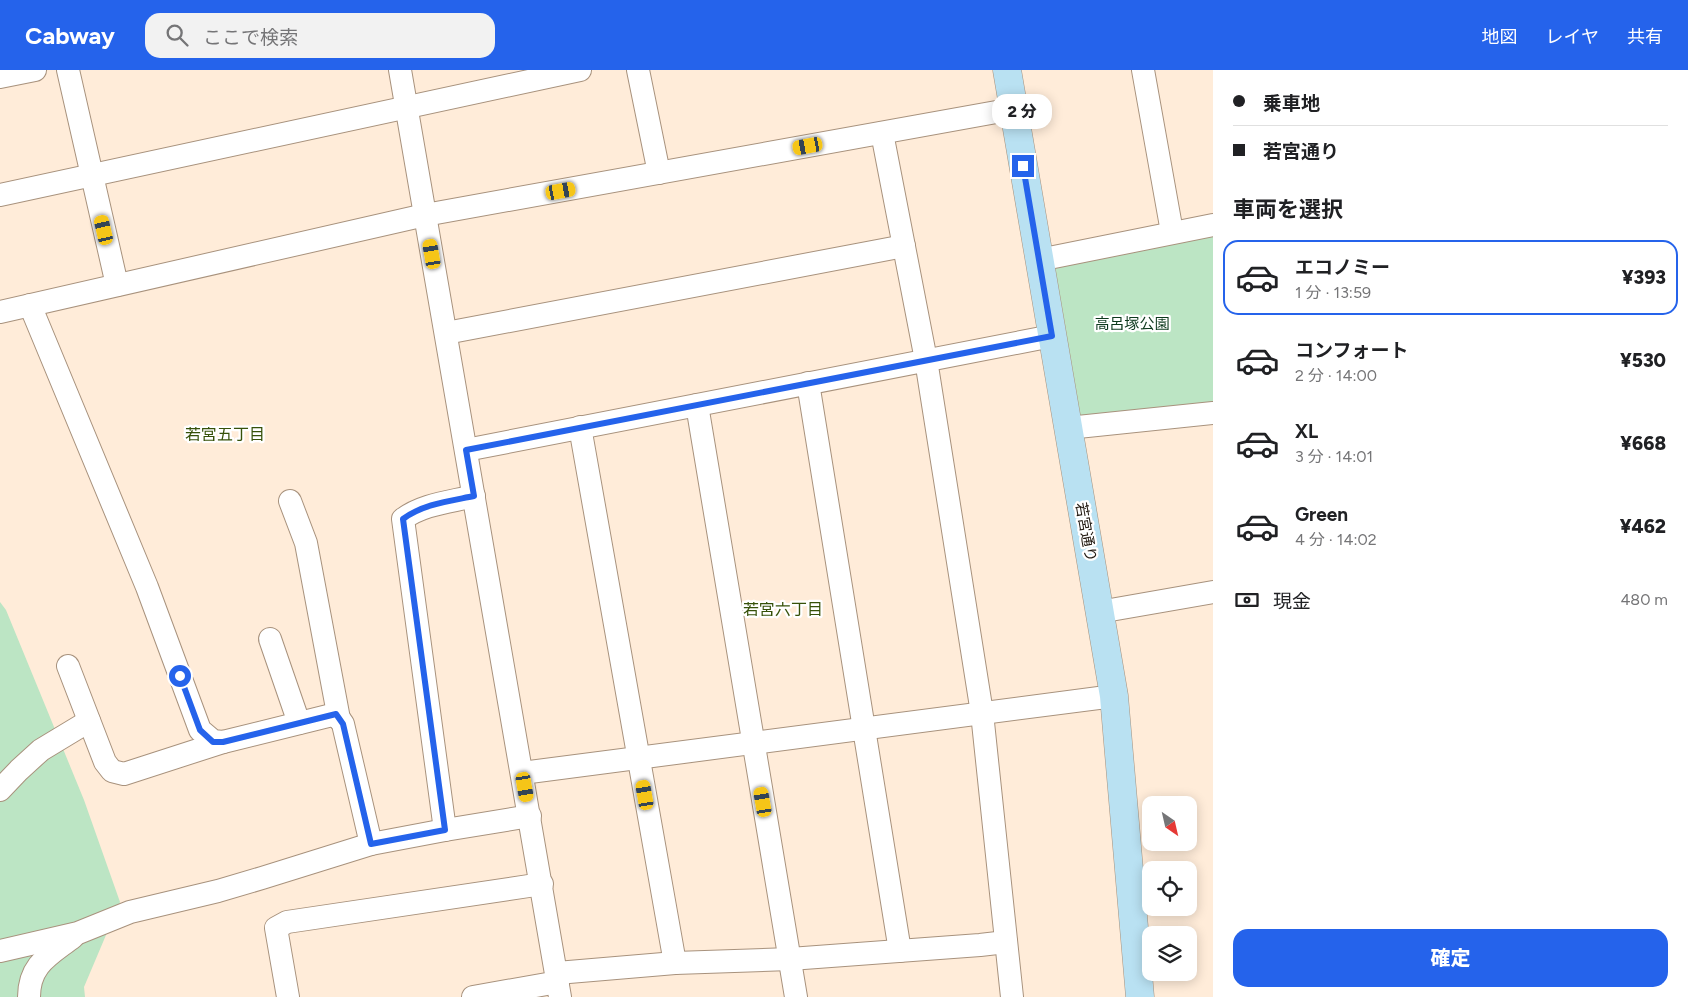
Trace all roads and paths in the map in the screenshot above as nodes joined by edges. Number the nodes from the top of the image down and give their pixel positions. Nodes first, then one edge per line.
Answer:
1 (34, 70) edge
2 (68, 70) edge
3 (400, 70) edge
4 (580, 70) edge
5 (638, 70) edge
6 (1007, 70) edge
7 (1143, 70) edge
8 (523, 76) edge
9 (0, 77) edge
10 (406, 108) junction
11 (1013, 109) junction
12 (882, 133) junction
13 (659, 173) junction
14 (92, 175) junction
15 (0, 194) edge
16 (425, 215) junction
17 (1213, 225) edge
18 (1172, 232) junction
19 (904, 246) junction
20 (1039, 260) junction
21 (117, 285) junction
22 (30, 305) junction
23 (0, 312) edge
24 (446, 333) junction
25 (1052, 336) junction
26 (926, 360) junction
27 (808, 383) junction
28 (697, 405) junction
29 (1213, 413) edge
30 (580, 427) junction
31 (1068, 428) junction
32 (466, 450) junction
33 (474, 496) junction
34 (290, 501) dead end
35 (1213, 592) edge
36 (1099, 612) junction
37 (270, 639) dead end
38 (68, 666) dead end
39 (1114, 696) junction
40 (982, 713) junction
41 (339, 719) junction
42 (90, 722) junction
43 (299, 724) junction
44 (864, 728) junction
45 (223, 742) junction
46 (753, 743) junction
47 (639, 758) junction
48 (522, 773) junction
49 (0, 790) edge
50 (530, 816) junction
51 (445, 830) junction
52 (371, 844) junction
53 (542, 884) junction
54 (78, 933) junction
55 (1006, 942) junction
56 (0, 951) edge
57 (900, 951) junction
58 (790, 959) junction
59 (675, 963) junction
60 (559, 984) edge
61 (29, 997) edge
62 (288, 997) edge
63 (473, 997) edge
64 (796, 997) edge
65 (1012, 997) edge
66 (1140, 997) edge

1 - 9 street
2 - 14 street
3 - 10 street
4 - 8 street
5 - 13 street
6 - 11 street, 若宮通り
7 - 18 street
8 - 10 street
10 - 14 street
10 - 16 street
11 - 12 street
11 - 20 street, 若宮通り
12 - 13 street
12 - 19 street
13 - 16 street
14 - 15 street
14 - 21 street
16 - 21 street
16 - 24 street
17 - 18 street
18 - 20 street
19 - 24 street
19 - 26 street
20 - 25 street, 若宮通り
21 - 22 street
22 - 23 street
22 - 45 street
24 - 32 street
25 - 26 street
25 - 31 street, 若宮通り
26 - 27 street
26 - 40 street
27 - 28 street
27 - 44 street
28 - 30 street
28 - 46 street
29 - 31 street
30 - 32 street
30 - 47 street
31 - 36 street, 若宮通り
32 - 33 street
33 - 48 street
33 - 51 street
34 - 41 street
35 - 36 street
36 - 39 street, 若宮通り
37 - 43 street
38 - 42 street
39 - 40 street
39 - 66 street, 若宮通り
40 - 44 street
40 - 55 street
41 - 43 street
41 - 52 street
42 - 45 street
42 - 49 street
43 - 45 street
44 - 46 street
44 - 57 street
46 - 47 street
46 - 58 street
47 - 48 street
47 - 59 street
48 - 50 street
50 - 51 street
50 - 53 street
51 - 52 street
52 - 54 street
53 - 60 street
53 - 62 street
54 - 56 street
54 - 61 street
55 - 57 street
55 - 65 street
57 - 58 street
58 - 59 street
58 - 64 street
59 - 60 street
60 - 63 street

